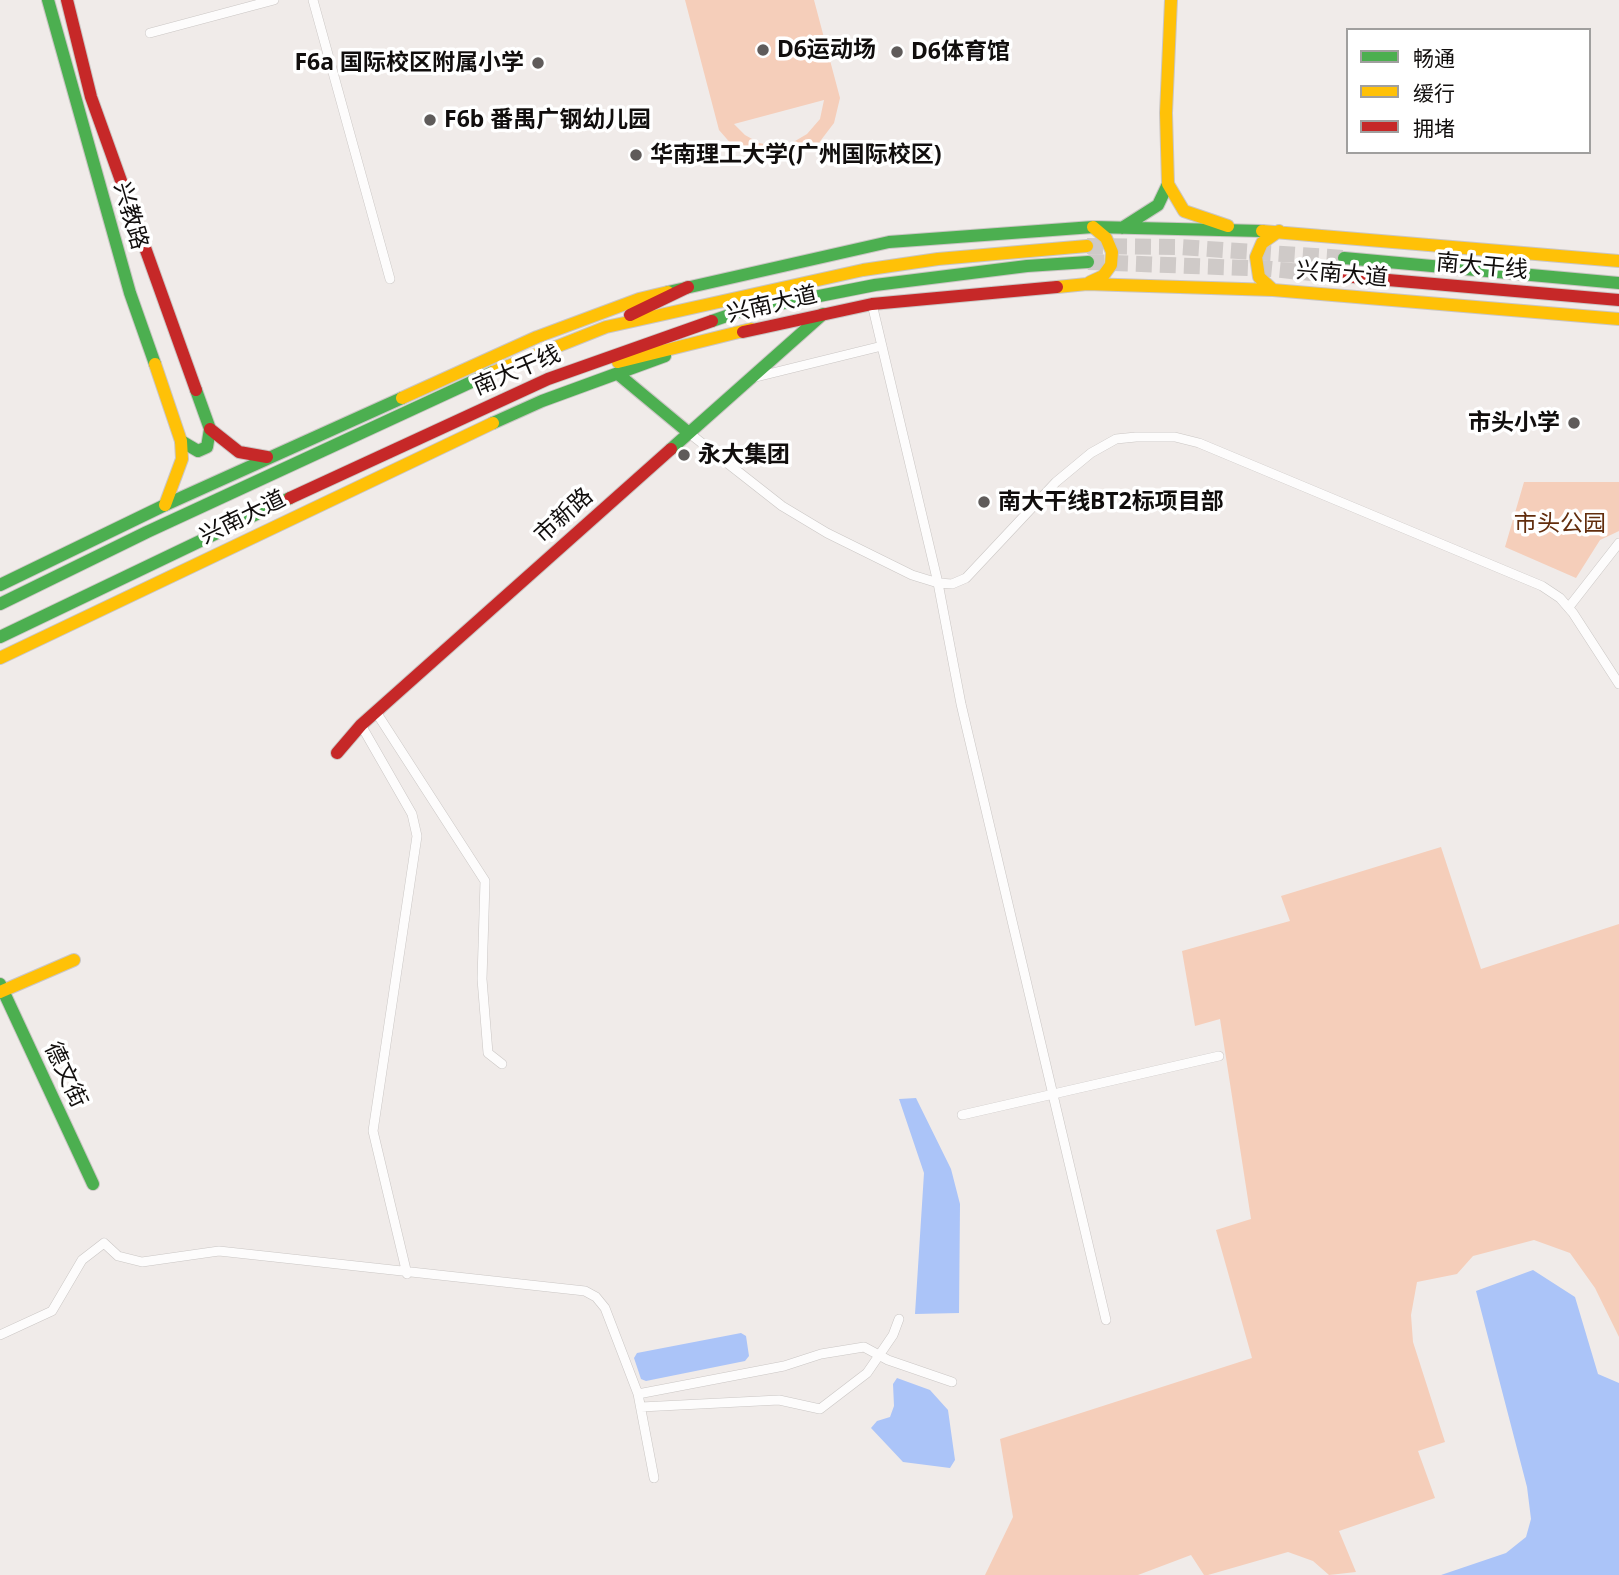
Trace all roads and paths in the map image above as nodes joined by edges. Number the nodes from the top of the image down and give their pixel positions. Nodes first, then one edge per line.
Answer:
1 (48, 0) edge
2 (67, 0) edge
3 (274, 0) edge
4 (313, 0) edge
5 (1171, 0) edge
6 (150, 33) dead end
7 (1168, 184) junction
8 (1093, 227) junction
9 (1122, 228) junction
10 (1241, 230) junction
11 (1279, 231) junction
12 (1087, 246) tunnel mouth
13 (1344, 258) tunnel mouth
14 (1619, 261) edge
15 (1088, 262) tunnel mouth
16 (1342, 275) tunnel mouth
17 (390, 279) dead end
18 (1619, 283) edge
19 (1087, 284) junction
20 (688, 287) junction
21 (1273, 290) junction
22 (1619, 300) edge
23 (872, 304) junction
24 (823, 314) junction
25 (1619, 319) edge
26 (606, 327) junction
27 (751, 329) junction
28 (882, 346) junction
29 (618, 374) junction
30 (548, 379) junction
31 (751, 379) junction
32 (210, 429) junction
33 (689, 433) junction
34 (181, 442) junction
35 (269, 457) junction
36 (165, 505) junction
37 (1619, 543) edge
38 (938, 583) junction
39 (0, 585) edge
40 (0, 604) edge
41 (1569, 607) junction
42 (0, 637) edge
43 (0, 658) edge
44 (1619, 684) edge
45 (376, 712) junction
46 (361, 725) junction
47 (337, 753) dead end
48 (74, 960) dead end
49 (1, 989) edge
50 (1219, 1056) dead end
51 (502, 1063) dead end
52 (1052, 1093) junction
53 (962, 1115) dead end
54 (93, 1184) dead end
55 (407, 1274) junction
56 (899, 1319) dead end
57 (1106, 1320) dead end
58 (0, 1335) edge
59 (880, 1355) junction
60 (952, 1382) dead end
61 (638, 1394) junction
62 (641, 1407) junction
63 (654, 1478) dead end

1 - 34 main road, 兴教路
2 - 32 main road, 兴教路
3 - 6 street
4 - 17 street
5 - 7 main road
7 - 9 main road
7 - 10 main road
8 - 9 main road, 兴南大道
8 - 19 main road
8 - 20 main road, 兴南大道
9 - 10 main road, 兴南大道
10 - 11 main road, 兴南大道
11 - 14 main road, 兴南大道
11 - 21 main road
12 - 26 main road, 南大干线
13 - 18 main road, 南大干线
15 - 30 main road, 南大干线
16 - 22 main road, 南大干线
19 - 21 main road, 兴南大道
19 - 23 main road, 兴南大道
20 - 26 main road
20 - 35 main road, 兴南大道
21 - 25 main road, 兴南大道
23 - 24 main road, 兴南大道
23 - 28 street
24 - 27 main road, 兴南大道
24 - 31 main road, 市新路
26 - 40 main road, 南大干线
27 - 29 main road, 兴南大道
27 - 30 main road
28 - 31 street
28 - 38 street
29 - 33 main road
29 - 43 main road, 兴南大道
30 - 42 main road, 南大干线
31 - 33 main road, 市新路
32 - 34 main road
32 - 35 main road
33 - 38 street
33 - 45 main road, 市新路
34 - 36 main road
35 - 36 main road, 兴南大道
36 - 39 main road, 兴南大道
37 - 41 street
38 - 41 street
38 - 52 street
41 - 44 street
45 - 46 main road, 市新路
45 - 51 street
46 - 47 main road, 市新路
46 - 55 street
48 - 49 main road
49 - 54 main road, 德文街
50 - 52 street
52 - 53 street
52 - 57 street
55 - 58 street
55 - 61 street
56 - 59 street
59 - 60 street
59 - 61 street
59 - 62 street
61 - 62 street
62 - 63 street

